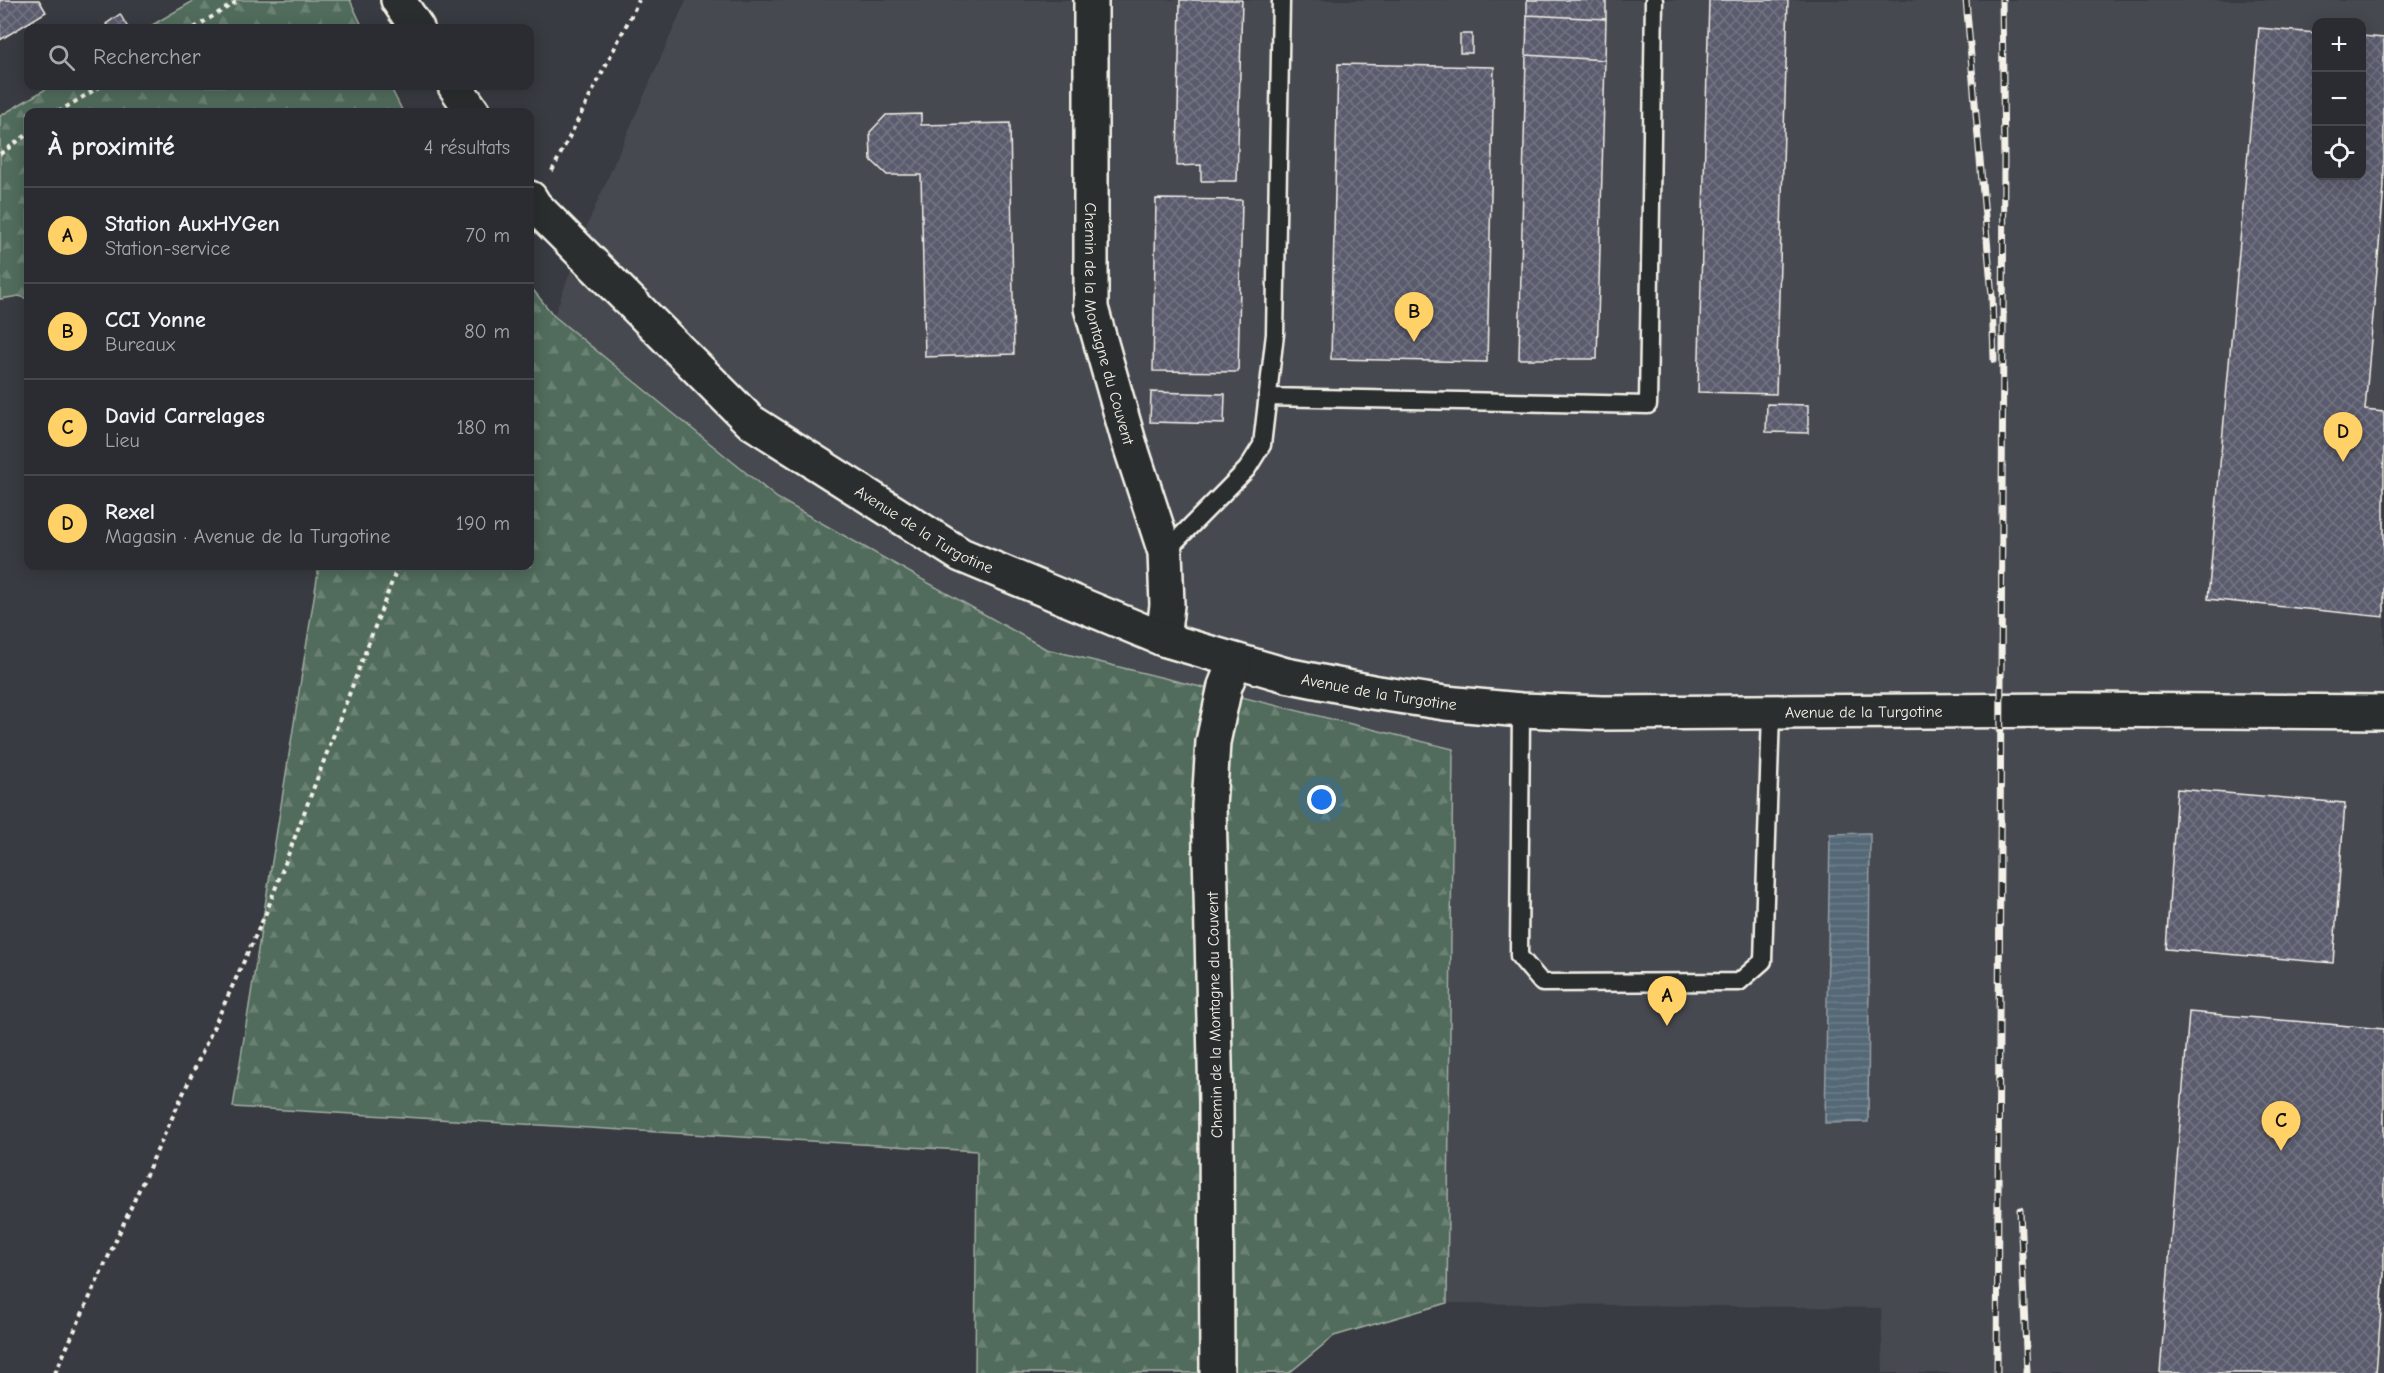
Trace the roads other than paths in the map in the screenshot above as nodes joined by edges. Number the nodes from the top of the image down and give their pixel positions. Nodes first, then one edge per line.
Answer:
1 (398, 0) edge
2 (1091, 0) edge
3 (1281, 0) edge
4 (1654, 0) edge
5 (414, 24) edge
6 (458, 90) edge
7 (470, 108) edge
8 (534, 204) edge
9 (1267, 396) junction
10 (1165, 552) junction
11 (1163, 639) junction
12 (1235, 661) junction
13 (1521, 710) junction
14 (1771, 712) junction
15 (2384, 712) edge
16 (1217, 1373) edge

1 - 5 street
2 - 10 street, Chemin de la Montagne du Couvent
3 - 9 lane
4 - 9 lane
6 - 7 street
8 - 11 street, Avenue de la Turgotine
9 - 10 lane
10 - 11 street, Chemin de la Montagne du Couvent
11 - 12 street, Avenue de la Turgotine
12 - 13 street, Avenue de la Turgotine
12 - 16 street, Chemin de la Montagne du Couvent
13 - 14 street, Avenue de la Turgotine
13 - 14 lane
14 - 15 street, Avenue de la Turgotine

